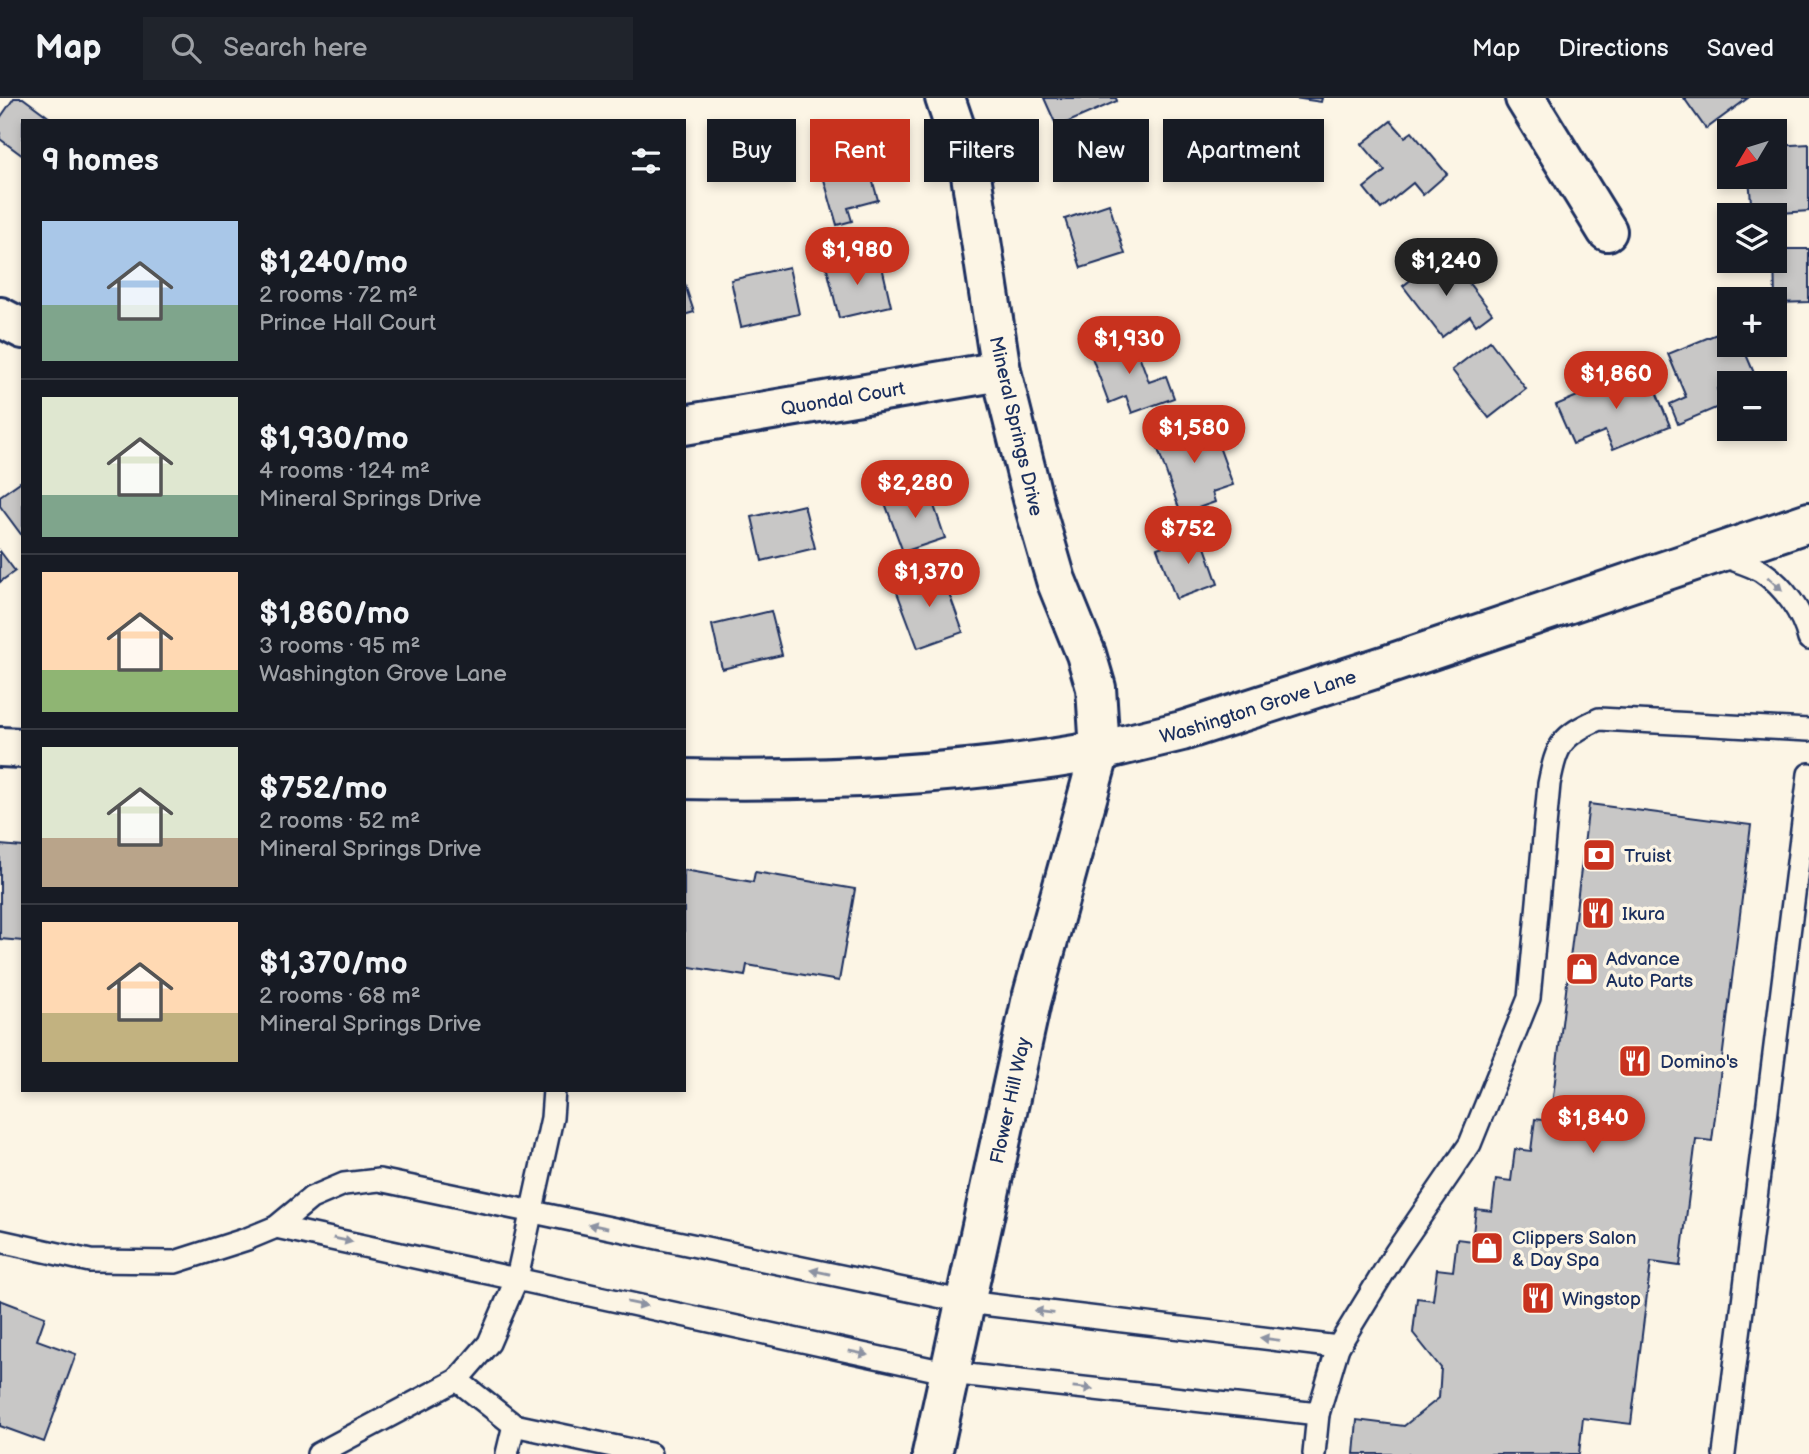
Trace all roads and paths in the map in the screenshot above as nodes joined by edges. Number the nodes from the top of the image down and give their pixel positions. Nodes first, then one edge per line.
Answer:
1 (945, 98) edge
2 (1525, 98) edge
3 (1607, 231) dead end
4 (0, 317) edge
5 (21, 328) edge
6 (1001, 371) junction
7 (686, 425) edge
8 (1809, 522) edge
9 (1717, 554) junction
10 (1809, 639) edge
11 (1809, 730) edge
12 (0, 747) edge
13 (21, 748) edge
14 (1100, 751) junction
15 (1809, 774) edge
16 (686, 779) edge
17 (554, 1092) edge
18 (531, 1212) junction
19 (276, 1227) junction
20 (0, 1241) edge
21 (517, 1278) junction
22 (966, 1302) junction
23 (1338, 1347) junction
24 (950, 1373) junction
25 (457, 1380) junction
26 (1318, 1414) junction
27 (514, 1425) junction
28 (318, 1454) edge
29 (507, 1454) edge
30 (650, 1454) edge
31 (932, 1454) edge
32 (1314, 1454) edge
33 (1724, 1454) edge

1 - 6 street, Mineral Springs Drive
2 - 3 street
4 - 5 street
6 - 7 street, Quondal Court
6 - 14 street, Mineral Springs Drive
8 - 9 street, Washington Grove Lane
9 -> 10 lane
9 - 14 street, Washington Grove Lane
11 - 23 lane
12 - 13 street
14 - 16 street, Washington Grove Lane
14 - 22 street, Flower Hill Way
15 - 33 lane
17 - 18 lane
18 - 19 lane
18 - 21 lane
22 -> 18 lane
19 - 20 lane
19 -> 21 lane
21 -> 24 lane
21 - 25 lane
23 -> 22 lane
22 - 24 street, Flower Hill Way
23 - 26 lane
24 -> 26 lane
24 - 31 street, Flower Hill Way
25 - 27 lane
25 - 28 lane
26 - 32 lane
27 - 29 lane
27 - 30 lane

